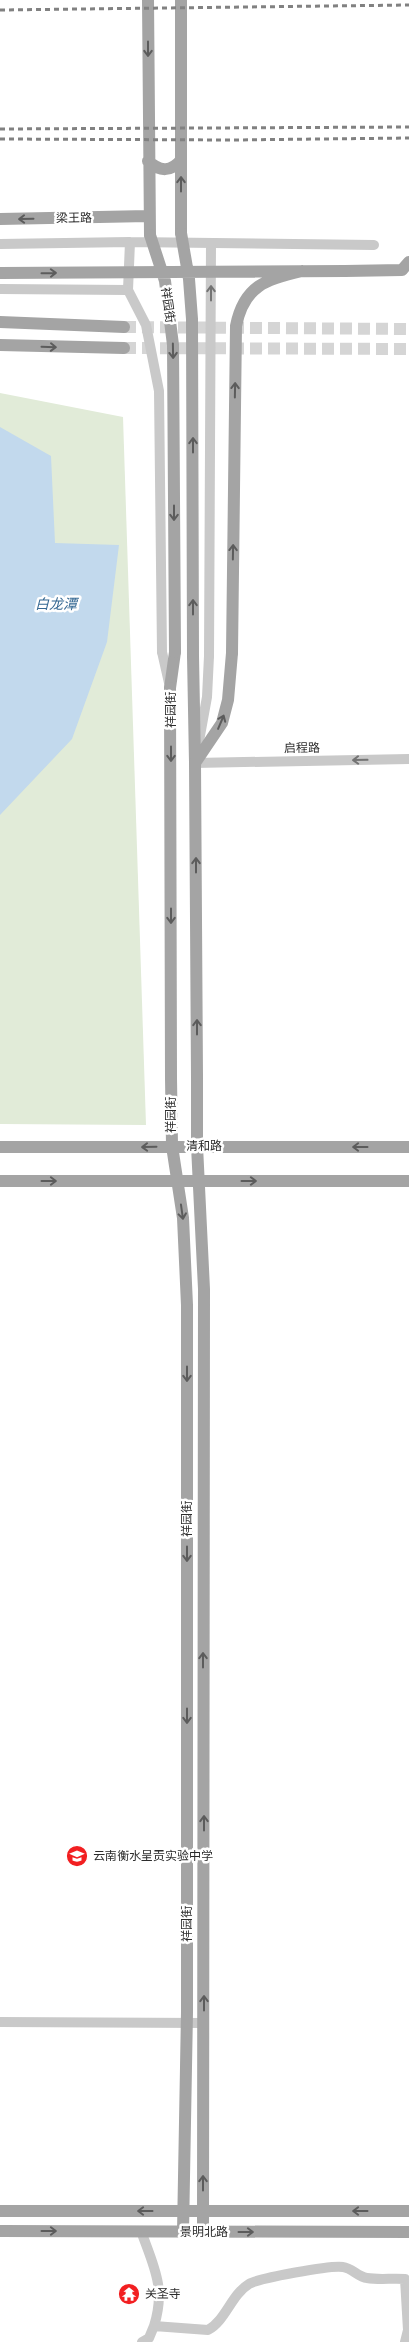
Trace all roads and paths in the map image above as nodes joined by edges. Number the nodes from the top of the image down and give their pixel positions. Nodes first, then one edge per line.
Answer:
1 (148, 0) edge
2 (181, 0) edge
3 (181, 160) junction
4 (148, 161) junction
5 (148, 216) junction
6 (0, 219) edge
7 (130, 242) junction
8 (211, 243) junction
9 (0, 244) edge
10 (374, 244) dead end
11 (407, 268) edge
12 (302, 270) junction
13 (0, 273) edge
14 (0, 289) edge
15 (128, 290) junction
16 (0, 322) edge
17 (124, 327) tunnel mouth
18 (0, 346) edge
19 (124, 348) tunnel mouth
20 (170, 688) junction
21 (409, 759) edge
22 (195, 763) junction
23 (172, 1146) junction
24 (197, 1146) junction
25 (0, 1147) edge
26 (409, 1147) edge
27 (0, 1181) edge
28 (178, 1181) junction
29 (200, 1181) junction
30 (409, 1181) edge
31 (0, 2022) edge
32 (187, 2023) junction
33 (204, 2023) junction
34 (203, 2210) junction
35 (409, 2210) edge
36 (0, 2211) edge
37 (183, 2211) junction
38 (0, 2231) edge
39 (141, 2232) junction
40 (183, 2232) junction
41 (203, 2232) junction
42 (409, 2232) edge
43 (154, 2326) junction
44 (146, 2341) edge
45 (406, 2342) edge

1 -> 4 main road, 祥园街
2 - 3 main road, 祥园街
3 - 4 main road
22 -> 3 main road, 祥园街, bridge
4 - 5 main road, 祥园街
5 -> 6 main road, 梁王路
5 -> 20 main road, 祥园街, bridge
7 - 8 street, bridge
7 - 9 street
7 - 15 street
8 - 10 street
22 -> 8 street, bridge
11 - 12 main road, bridge
13 -> 12 main road, bridge
22 -> 12 main road, bridge
14 - 15 street
15 - 20 street, bridge
16 - 17 main road
18 -> 19 main road
20 -> 23 main road, 祥园街, bridge
21 -> 22 street, 启程路
24 -> 22 main road, 祥园街, bridge
23 - 24 main road, 清和路
23 -> 25 main road, 清和路
23 - 28 main road, 祥园街
26 -> 24 main road, 清和路
24 - 29 main road, 祥园街
27 -> 28 main road
28 - 29 main road
28 -> 32 main road, 祥园街
29 -> 30 main road
33 -> 29 main road, 祥园街
31 - 32 street
32 - 33 street
32 - 37 main road, 祥园街
34 -> 33 main road, 祥园街
35 -> 34 main road, 景明北路
34 - 37 main road, 景明北路
34 - 41 main road, 祥园街
37 -> 36 main road, 景明北路
37 - 40 main road, 祥园街
38 -> 39 main road, 景明北路
39 - 40 main road, 景明北路
39 - 43 street
40 - 41 main road, 景明北路
41 -> 42 main road, 景明北路
43 - 44 street
43 - 45 street

